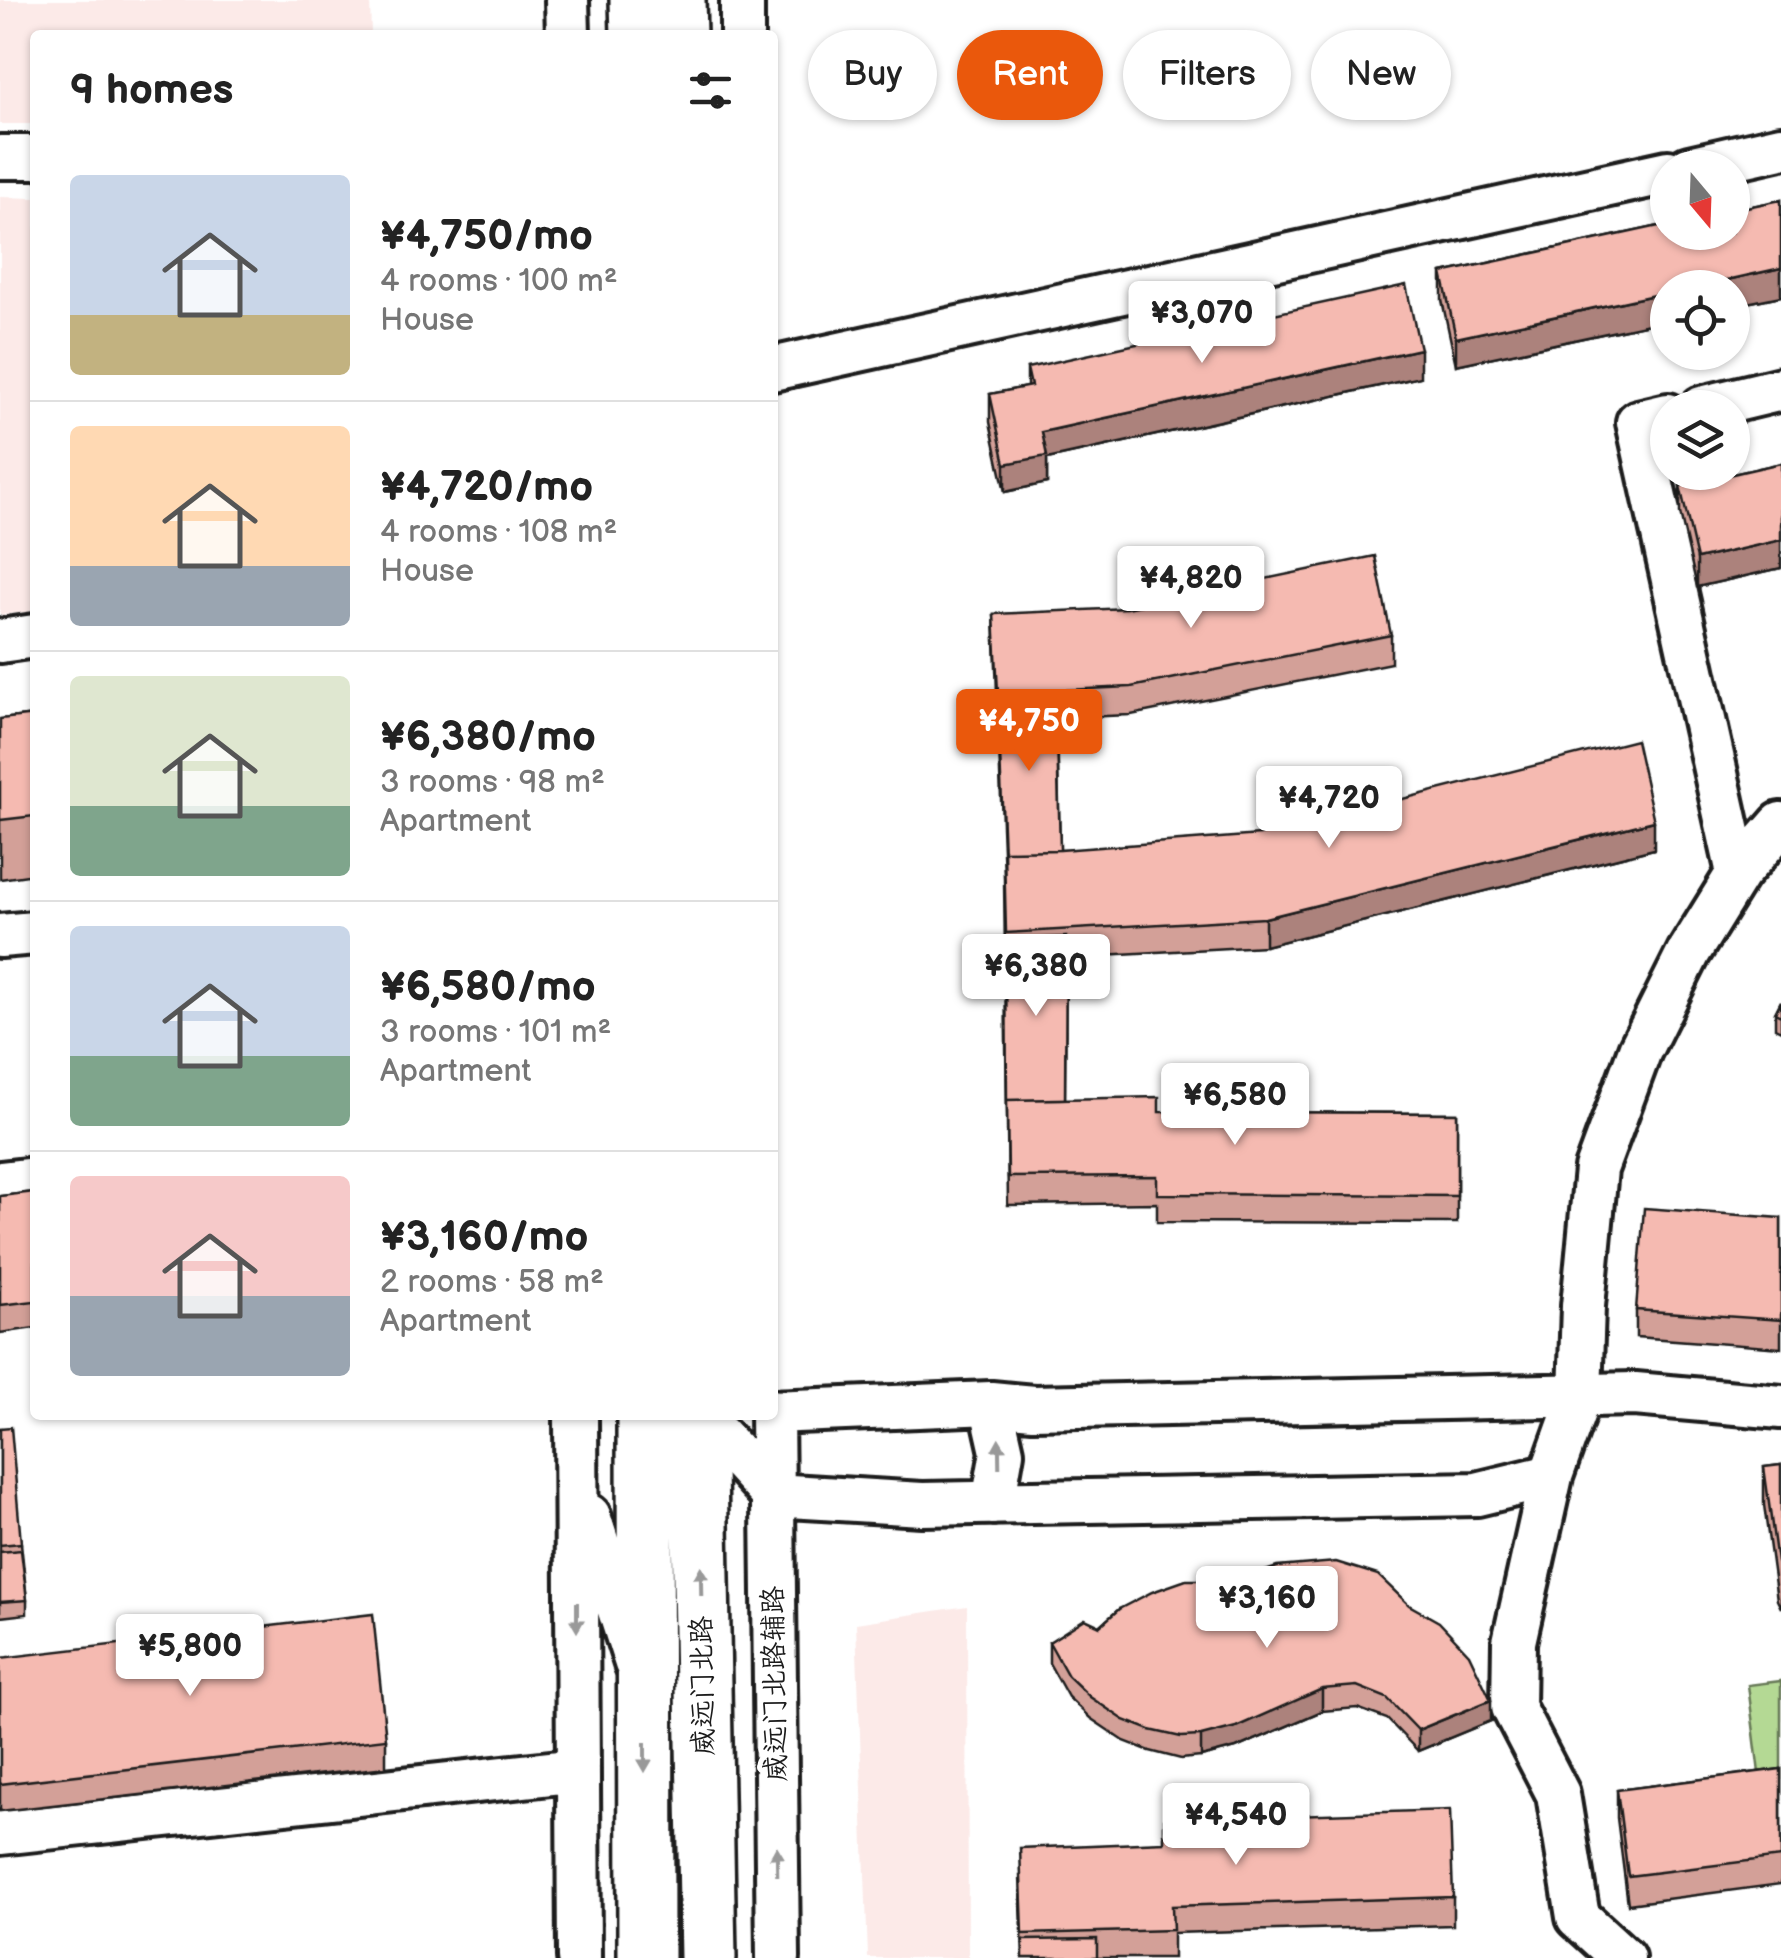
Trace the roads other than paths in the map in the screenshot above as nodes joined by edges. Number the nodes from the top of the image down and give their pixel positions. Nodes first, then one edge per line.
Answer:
1 (567, 0) edge
2 (638, 0) edge
3 (678, 0) edge
4 (742, 0) edge
5 (568, 30) edge
6 (639, 30) edge
7 (678, 30) edge
8 (742, 30) edge
9 (1781, 147) edge
10 (1750, 154) edge
11 (0, 156) edge
12 (30, 158) edge
13 (1650, 176) edge
14 (778, 368) edge
15 (1781, 389) edge
16 (1750, 396) edge
17 (1650, 420) edge
18 (1650, 476) edge
19 (1653, 490) edge
20 (30, 637) edge
21 (0, 640) edge
22 (1781, 824) edge
23 (1738, 873) junction
24 (30, 933) edge
25 (0, 936) edge
26 (30, 1180) edge
27 (0, 1183) edge
28 (1580, 1395) junction
29 (991, 1404) junction
30 (1781, 1407) edge
31 (778, 1411) edge
32 (576, 1420) edge
33 (645, 1420) edge
34 (699, 1420) edge
35 (704, 1420) edge
36 (772, 1420) edge
37 (1551, 1476) junction
38 (576, 1478) junction
39 (773, 1494) junction
40 (993, 1504) junction
41 (645, 1692) junction
42 (578, 1770) junction
43 (0, 1834) edge
44 (579, 1958) edge
45 (646, 1958) edge
46 (708, 1958) edge
47 (778, 1958) edge
48 (1622, 1958) edge

1 - 5 street
2 - 6 main road
3 - 7 main road
4 - 8 street
9 - 10 street
11 - 12 street
13 - 14 street
15 - 16 street
17 - 18 street
19 - 23 street
20 - 21 street
22 - 23 street
23 - 28 street
24 - 25 street
26 - 27 street
28 - 29 street
28 - 30 street
28 - 37 street
29 - 31 street
40 -> 29 street
32 - 38 street
33 - 41 main road, 威远门北路
46 -> 34 main road, 威远门北路
35 - 39 street
36 - 39 street, 威远门北路辅路
37 - 40 street
37 - 48 street
38 - 41 street
38 -> 42 street
39 - 40 street
47 -> 39 street, 威远门北路辅路
41 -> 45 main road, 威远门北路
42 - 43 street
42 - 44 street

